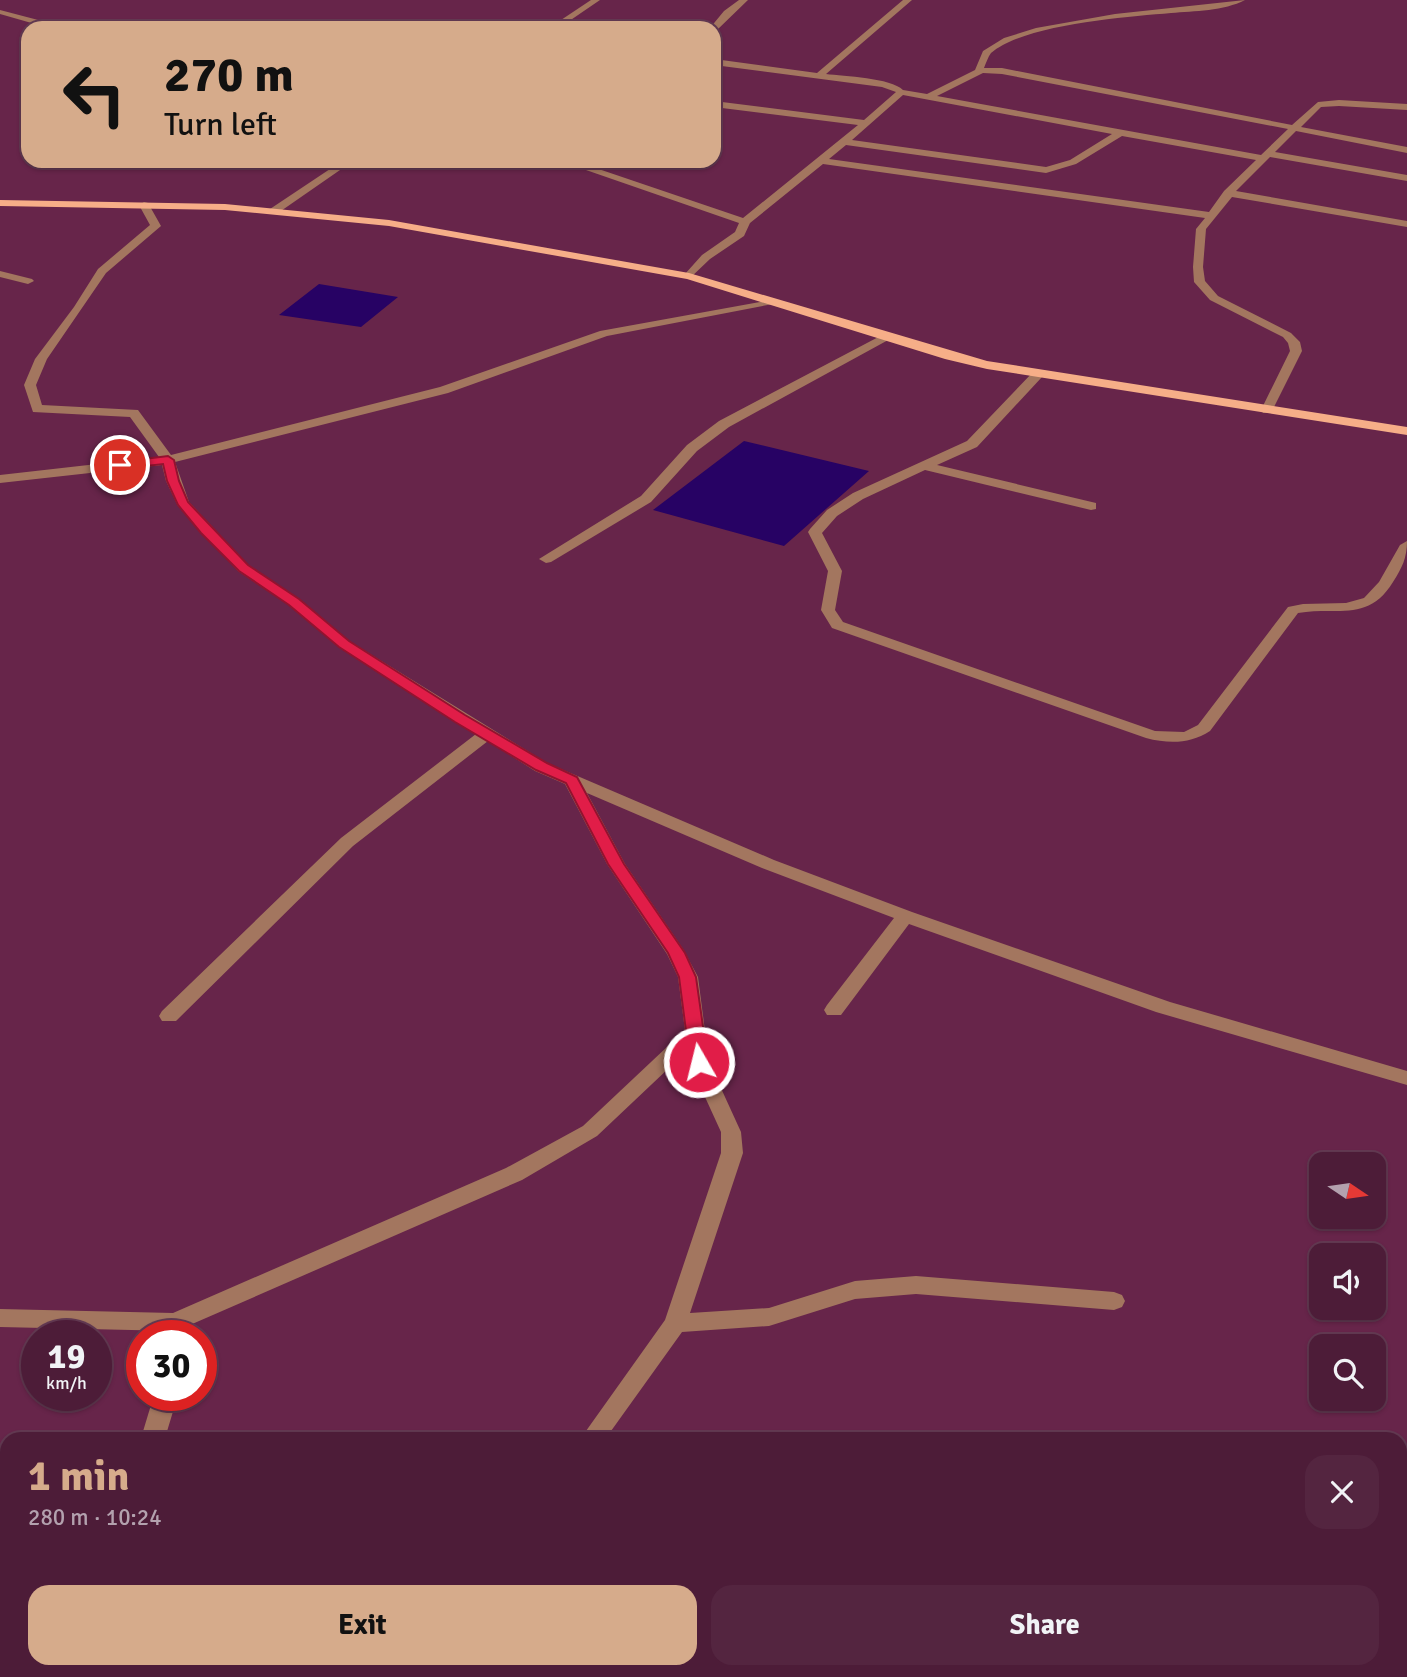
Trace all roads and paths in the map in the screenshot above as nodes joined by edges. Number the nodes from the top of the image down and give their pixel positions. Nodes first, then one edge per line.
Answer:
1 (596, 0) edge
2 (744, 0) edge
3 (908, 0) edge
4 (1241, 0) edge
5 (0, 12) edge
6 (33, 21) edge
7 (564, 21) edge
8 (720, 21) edge
9 (721, 63) edge
10 (982, 70) junction
11 (820, 75) junction
12 (900, 92) junction
13 (929, 97) junction
14 (721, 105) edge
15 (1407, 107) edge
16 (863, 123) junction
17 (1294, 129) junction
18 (1120, 133) junction
19 (842, 141) junction
20 (1407, 150) edge
21 (1268, 156) junction
22 (818, 160) junction
23 (338, 168) edge
24 (586, 168) edge
25 (1407, 178) edge
26 (1228, 193) junction
27 (0, 203) edge
28 (144, 205) junction
29 (274, 211) junction
30 (1209, 215) junction
31 (746, 222) junction
32 (1407, 224) edge
33 (0, 274) edge
34 (689, 276) junction
35 (28, 281) dead end
36 (773, 301) junction
37 (886, 337) junction
38 (1038, 374) junction
39 (1267, 410) junction
40 (1407, 431) edge
41 (168, 460) junction
42 (924, 466) junction
43 (0, 479) edge
44 (1091, 506) dead end
45 (1407, 545) edge
46 (546, 559) dead end
47 (486, 734) junction
48 (572, 780) junction
49 (905, 916) junction
50 (834, 1010) dead end
51 (169, 1016) dead end
52 (695, 1032) junction
53 (1407, 1079) edge
54 (1114, 1301) dead end
55 (0, 1318) edge
56 (192, 1320) edge
57 (675, 1323) junction
58 (126, 1325) edge
59 (161, 1411) edge
60 (155, 1432) edge
61 (597, 1432) edge

1 - 7 street
2 - 8 street
3 - 11 street
4 - 10 street
5 - 6 street
9 - 11 street
10 - 13 street
10 - 17 street
11 - 12 street
12 - 13 street
12 - 16 street
13 - 18 street
14 - 16 street
15 - 17 street
16 - 19 street
17 - 20 street
17 - 21 street
18 - 19 street
18 - 21 street
19 - 22 street
21 - 25 street
21 - 26 street
22 - 30 street
22 - 31 street
23 - 29 street
24 - 31 street
26 - 30 street
26 - 32 street
27 - 28 main road
28 - 29 main road
28 - 41 street
29 - 34 main road
30 - 39 street
31 - 34 street
33 - 35 street
34 - 36 main road
36 - 37 main road
36 - 41 street
37 - 38 main road
37 - 46 street
38 - 39 main road
38 - 42 street
39 - 40 main road
41 - 43 street
41 - 47 street
42 - 44 street
42 - 45 street
47 - 48 street
47 - 51 street
48 - 49 street
48 - 52 street
49 - 50 street
49 - 53 street
52 - 56 street
52 - 57 street
54 - 57 street
55 - 58 street
57 - 61 street
59 - 60 street

